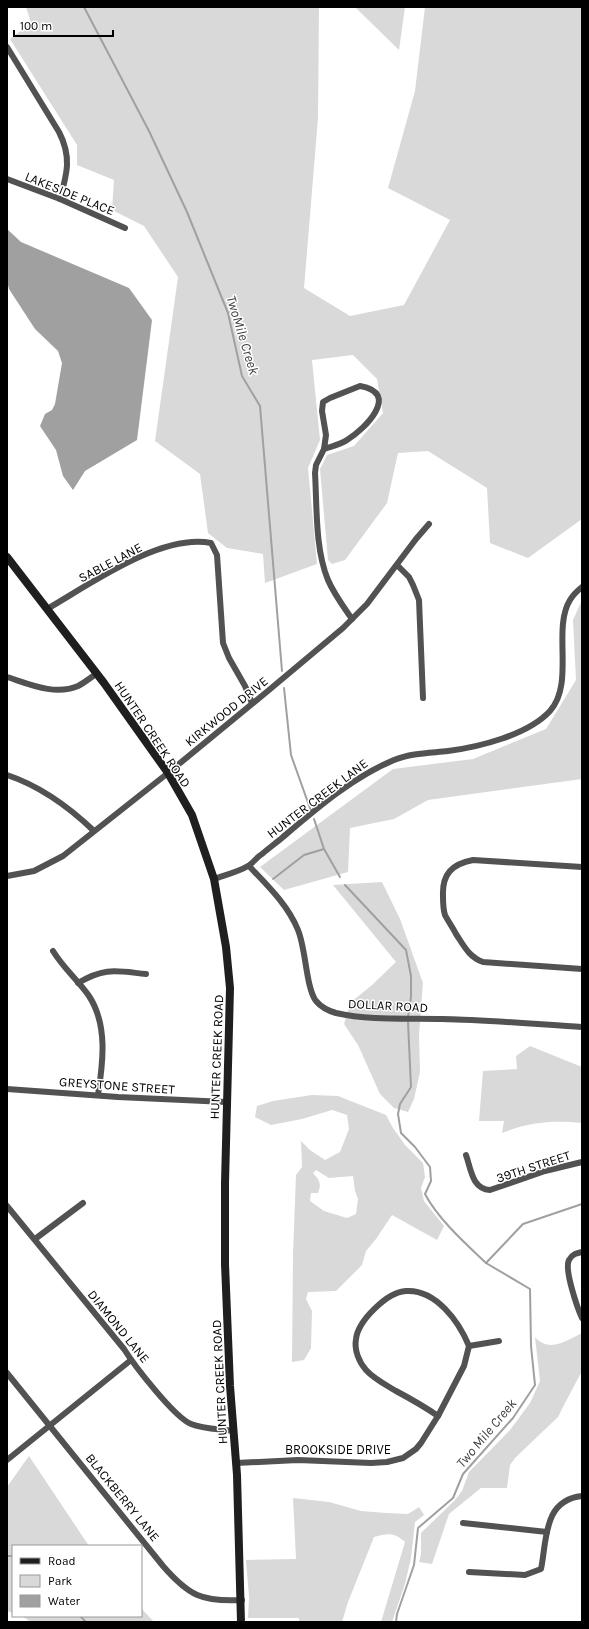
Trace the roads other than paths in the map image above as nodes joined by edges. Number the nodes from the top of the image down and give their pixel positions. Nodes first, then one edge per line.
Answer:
1 (7, 47) edge
2 (7, 179) edge
3 (60, 199) junction
4 (125, 228) dead end
5 (324, 448) junction
6 (429, 524) dead end
7 (7, 557) edge
8 (397, 565) junction
9 (582, 587) edge
10 (47, 609) junction
11 (352, 619) junction
12 (96, 674) junction
13 (7, 677) edge
14 (423, 698) dead end
15 (252, 703) junction
16 (168, 773) junction
17 (7, 775) edge
18 (94, 831) junction
19 (249, 866) junction
20 (582, 868) edge
21 (7, 876) edge
22 (214, 879) junction
23 (53, 951) dead end
24 (582, 969) edge
25 (146, 974) dead end
26 (78, 983) junction
27 (582, 1027) edge
28 (7, 1089) edge
29 (98, 1095) junction
30 (226, 1102) junction
31 (466, 1155) dead end
32 (582, 1162) edge
33 (83, 1203) dead end
34 (7, 1206) edge
35 (35, 1239) junction
36 (582, 1252) edge
37 (582, 1318) edge
38 (499, 1341) dead end
39 (469, 1346) junction
40 (131, 1360) junction
41 (7, 1373) edge
42 (438, 1416) junction
43 (51, 1426) junction
44 (233, 1431) junction
45 (7, 1460) edge
46 (236, 1463) junction
47 (582, 1496) edge
48 (464, 1524) dead end
49 (547, 1532) junction
50 (469, 1572) dead end
51 (242, 1600) junction
52 (242, 1622) edge

1 - 3 street
2 - 3 street, LAKESIDE PLACE
3 - 4 street, LAKESIDE PLACE
5 - 5 street
5 - 11 street
6 - 8 street, KIRKWOOD DRIVE
7 - 10 main road, HUNTER CREEK ROAD
8 - 11 street, KIRKWOOD DRIVE
8 - 14 street
9 - 19 street, HUNTER CREEK LANE
10 - 12 main road, HUNTER CREEK ROAD
10 - 15 street, SABLE LANE
11 - 15 street, KIRKWOOD DRIVE
12 - 13 street
12 - 16 main road, HUNTER CREEK ROAD
15 - 16 street, KIRKWOOD DRIVE
16 - 18 street, KIRKWOOD DRIVE
16 - 22 main road, HUNTER CREEK ROAD
17 - 18 street
18 - 21 street, KIRKWOOD DRIVE
19 - 22 street
19 - 27 street, DOLLAR ROAD
20 - 24 street
22 - 30 main road, HUNTER CREEK ROAD
23 - 26 street
25 - 26 street
26 - 29 street
28 - 29 street, GREYSTONE STREET
29 - 30 street, GREYSTONE STREET
30 - 44 main road, HUNTER CREEK ROAD
31 - 32 street, 39TH STREET
33 - 35 street
34 - 35 street, DIAMOND LANE
35 - 40 street, DIAMOND LANE
36 - 37 street
38 - 39 street
39 - 42 street, BROOKSIDE DRIVE
39 - 42 street
40 - 43 street
40 - 44 street, DIAMOND LANE
41 - 43 street, BLACKBERRY LANE
42 - 46 street, BROOKSIDE DRIVE
43 - 45 street
43 - 51 street, BLACKBERRY LANE
44 - 46 main road, HUNTER CREEK ROAD
46 - 51 main road, HUNTER CREEK ROAD
47 - 49 street
48 - 49 street
49 - 50 street
51 - 52 main road, HUNTER CREEK ROAD

